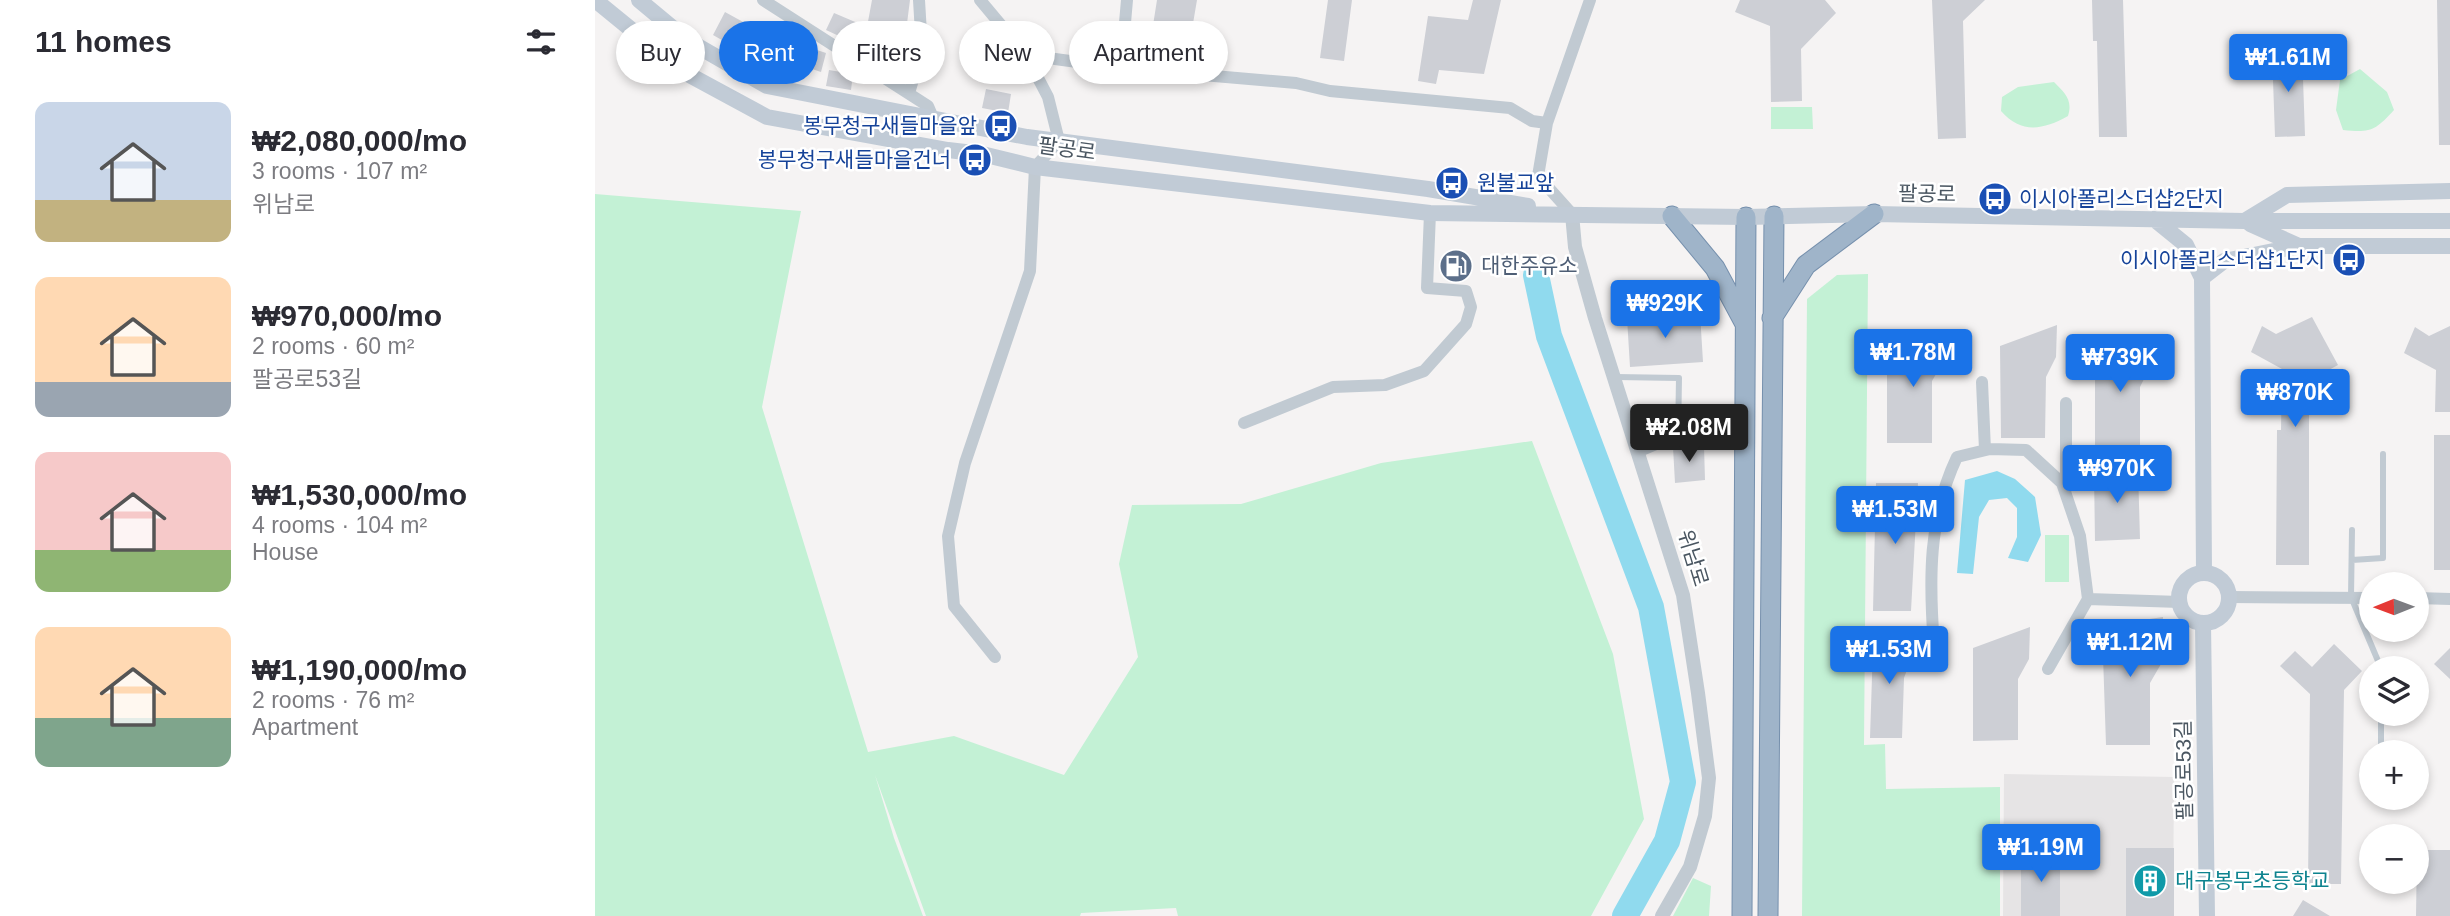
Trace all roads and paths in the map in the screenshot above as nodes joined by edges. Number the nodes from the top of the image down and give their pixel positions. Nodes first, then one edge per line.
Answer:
1 (595, 0) edge
2 (639, 0) edge
3 (763, 0) edge
4 (919, 0) edge
5 (980, 0) edge
6 (1127, 0) edge
7 (1590, 0) edge
8 (998, 21) edge
9 (1125, 21) edge
10 (1228, 77) edge
11 (1041, 84) edge
12 (909, 93) junction
13 (934, 120) junction
14 (1547, 123) junction
15 (1059, 141) junction
16 (1034, 167) junction
17 (2450, 191) edge
18 (1430, 213) junction
19 (1572, 214) junction
20 (1874, 214) junction
21 (1672, 216) junction
22 (1774, 216) junction
23 (1747, 217) junction
24 (2154, 219) junction
25 (2244, 221) junction
26 (2450, 221) edge
27 (2298, 246) junction
28 (2450, 246) edge
29 (2202, 278) junction
30 (1772, 318) junction
31 (1746, 326) junction
32 (1614, 377) junction
33 (1982, 382) dead end
34 (2066, 403) dead end
35 (1244, 423) dead end
36 (1985, 450) junction
37 (2383, 454) dead end
38 (1639, 455) junction
39 (2067, 497) junction
40 (2352, 530) dead end
41 (2351, 560) junction
42 (2204, 573) junction
43 (2229, 597) junction
44 (2351, 597) junction
45 (2359, 597) edge
46 (2429, 598) edge
47 (2450, 598) edge
48 (2088, 599) junction
49 (2180, 602) junction
50 (2203, 623) junction
51 (1934, 646) dead end
52 (2376, 656) edge
53 (995, 657) dead end
54 (2048, 668) dead end
55 (1662, 916) edge
56 (1742, 916) edge
57 (1768, 916) edge
58 (2207, 916) edge

1 - 16 main road, 팔공로
2 - 13 main road, 팔공로
3 - 12 street
4 - 12 street
5 - 8 street
6 - 9 street
7 - 14 street
10 - 14 street
11 - 15 street
12 - 13 street
13 - 15 main road, 팔공로
14 - 19 street
15 - 16 street
15 - 19 main road, 팔공로
16 - 18 main road, 팔공로
16 - 53 street
17 - 25 main road
18 - 19 main road, 팔공로
18 - 35 street
19 - 21 main road, 팔공로
19 - 32 street, 위남로
20 - 22 main road, 팔공로
20 - 24 main road, 팔공로
20 - 30 highway
21 - 23 main road, 팔공로
21 - 31 highway
22 - 23 main road, 팔공로
22 - 30 highway
23 - 31 highway
24 - 25 main road, 팔공로
24 - 29 main road
25 - 26 main road, 팔공로
25 - 27 main road
27 - 28 main road
27 - 29 main road
29 - 42 main road
30 - 57 highway
31 - 56 highway
32 - 38 street, 위남로
32 - 38 lane
33 - 36 street
34 - 39 street
36 - 39 street
36 - 51 street
37 - 41 lane
38 - 55 street, 위남로
39 - 48 street
40 - 41 lane
41 - 44 lane
42 - 43 main road
42 - 49 main road
43 - 44 street
43 - 50 main road
44 - 45 street
44 - 52 lane
46 - 47 street
48 - 49 street
48 - 54 street
49 - 50 main road
50 - 58 main road, 팔공로53길

